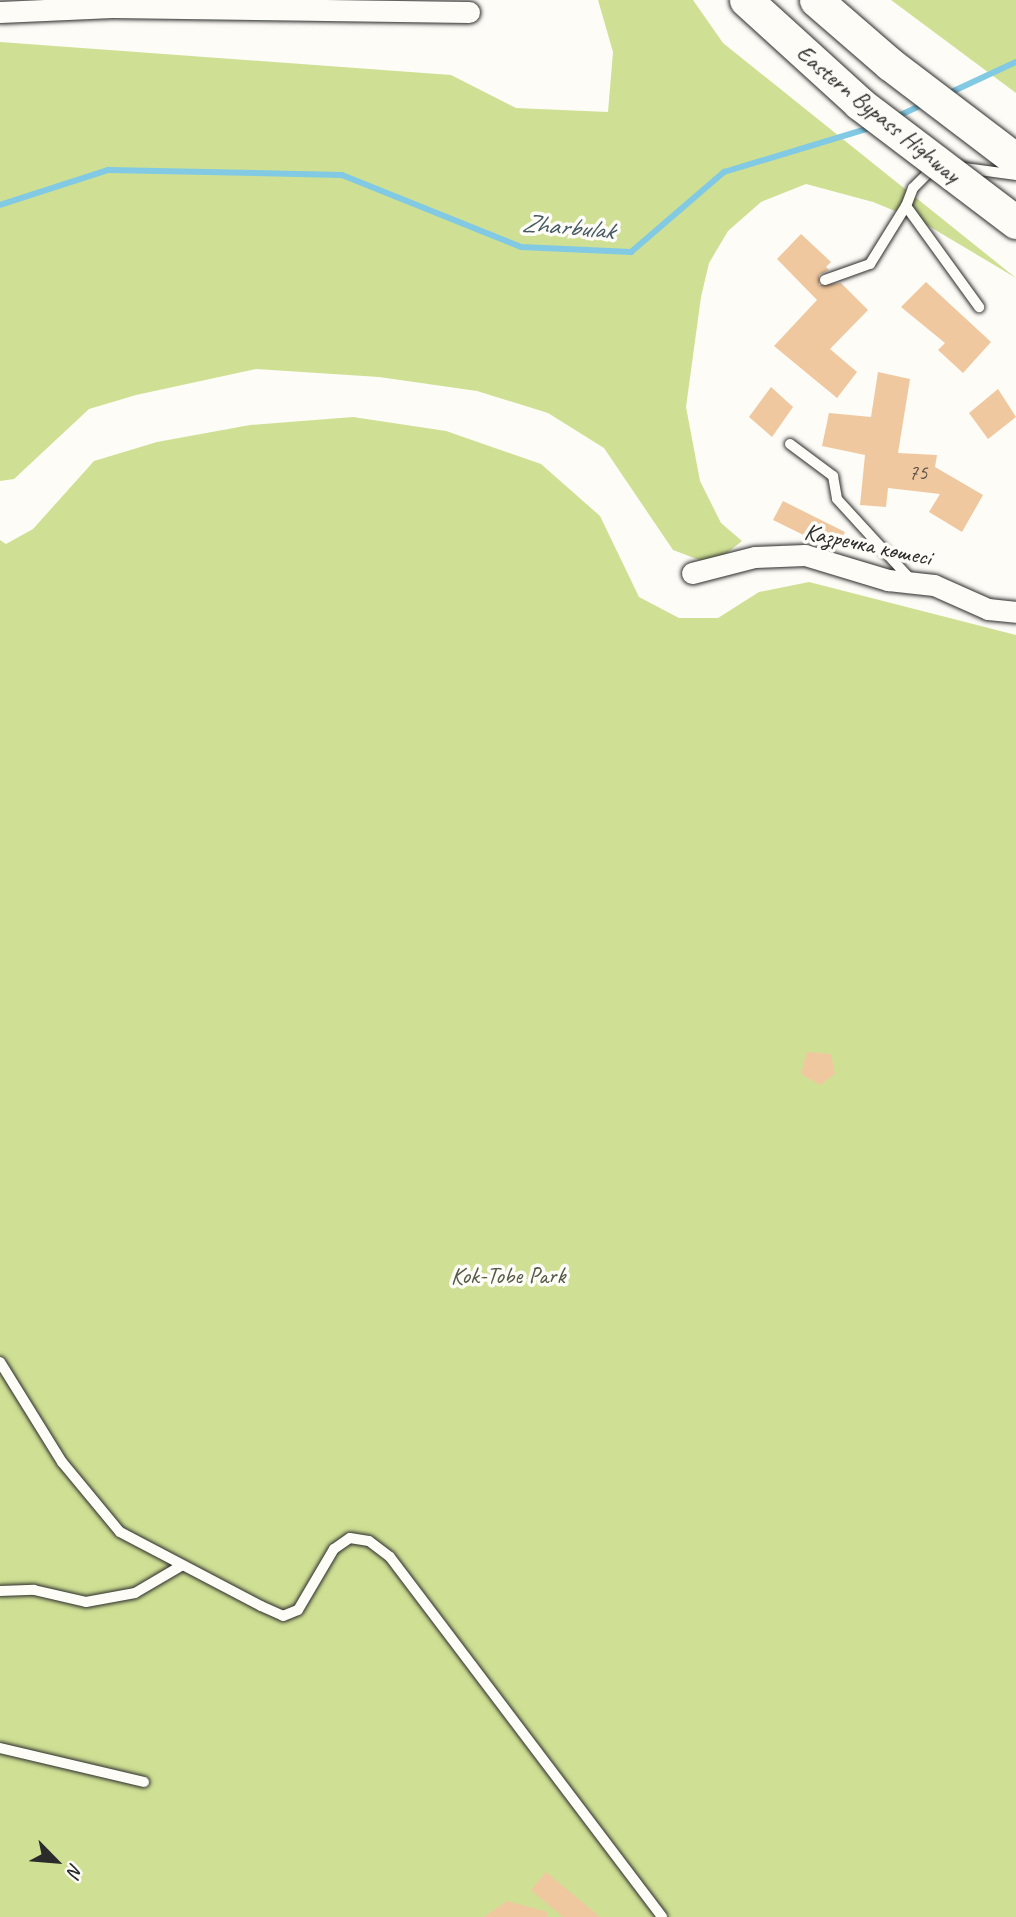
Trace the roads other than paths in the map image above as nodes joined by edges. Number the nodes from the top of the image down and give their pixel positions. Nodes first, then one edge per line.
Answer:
1 (747, 0) edge
2 (816, 0) edge
3 (0, 12) edge
4 (469, 12) dead end
5 (1016, 160) edge
6 (1016, 175) edge
7 (906, 206) junction
8 (1016, 222) edge
9 (825, 280) dead end
10 (979, 307) dead end
11 (790, 444) dead end
12 (692, 573) dead end
13 (913, 582) junction
14 (1016, 612) edge
15 (0, 1362) edge
16 (181, 1566) junction
17 (0, 1591) edge
18 (0, 1748) edge
19 (144, 1782) dead end
20 (662, 1917) edge

1 - 8 main road, Eastern Bypass Highway, bridge
2 - 5 main road, Eastern Bypass Highway
3 - 4 street
6 - 7 lane
7 - 9 lane
7 - 10 lane
11 - 13 lane
12 - 13 street, Казречка көшесі
13 - 14 street, Казречка көшесі
15 - 16 lane
16 - 17 lane
16 - 20 lane
18 - 19 lane

